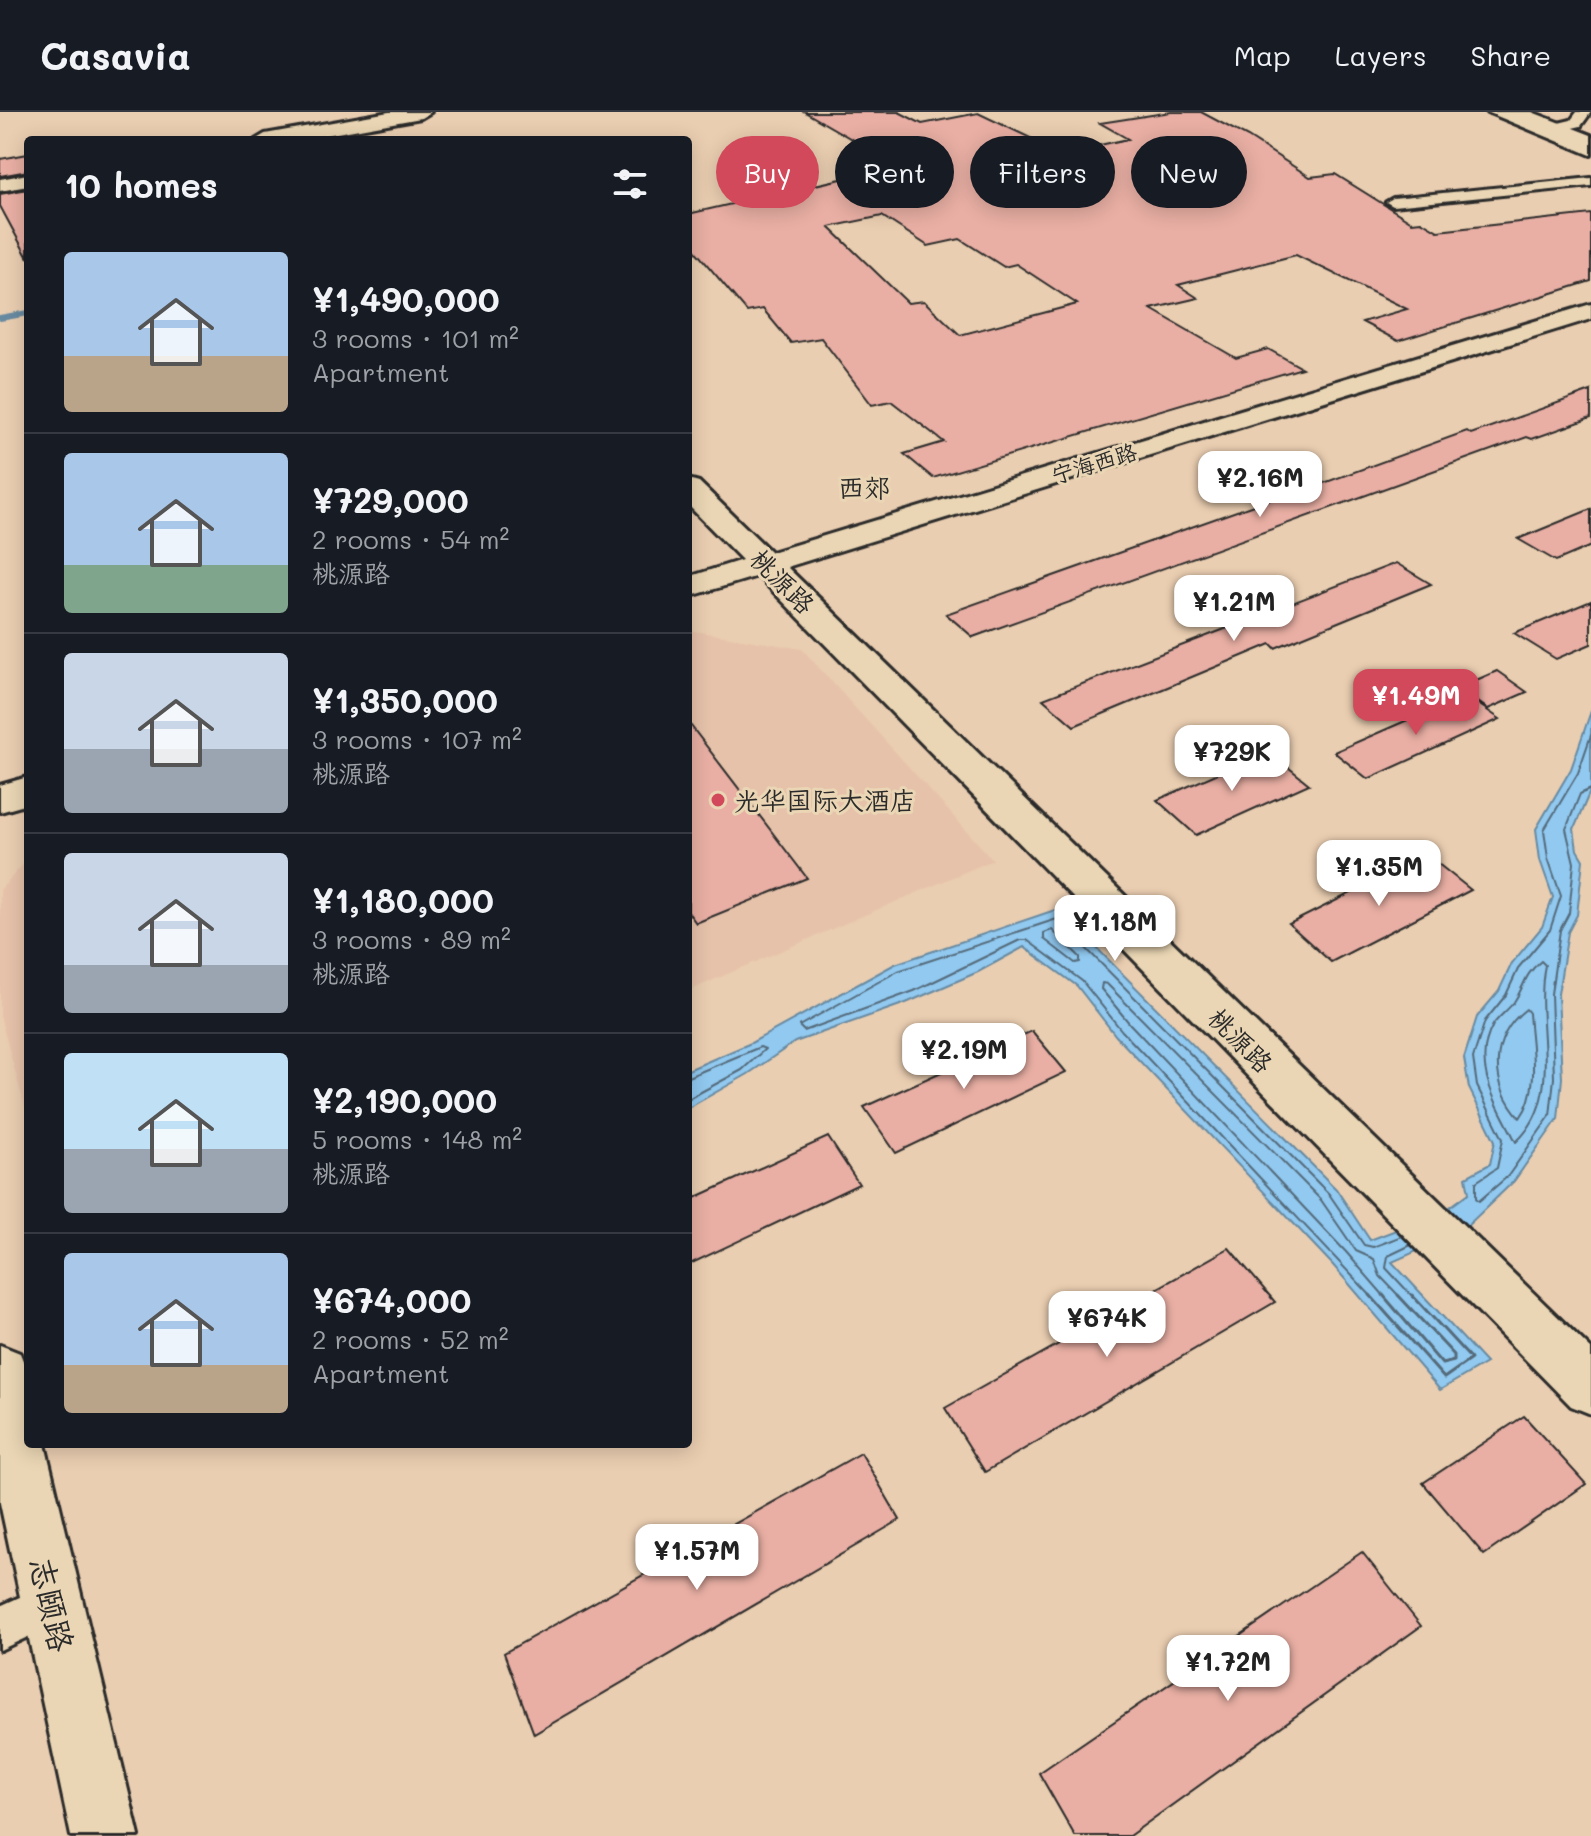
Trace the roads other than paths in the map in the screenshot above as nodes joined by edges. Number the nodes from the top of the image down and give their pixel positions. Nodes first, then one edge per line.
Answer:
1 (298, 112) edge
2 (421, 112) edge
3 (1494, 112) edge
4 (1515, 112) edge
5 (1531, 112) edge
6 (1570, 123) edge
7 (1591, 128) edge
8 (321, 136) edge
9 (1591, 142) edge
10 (1591, 151) edge
11 (24, 181) edge
12 (1591, 182) edge
13 (0, 185) edge
14 (1393, 202) dead end
15 (1591, 311) edge
16 (692, 492) edge
17 (767, 563) junction
18 (692, 586) edge
19 (24, 791) edge
20 (0, 799) edge
21 (0, 1372) edge
22 (1591, 1387) edge
23 (53, 1603) junction
24 (0, 1629) edge
25 (105, 1836) edge

1 - 8 street
2 - 8 street
3 - 10 street
4 - 6 street
5 - 6 street
6 - 7 street
6 - 9 street
11 - 13 street
12 - 14 street
15 - 17 street, 宁海西路
16 - 17 street, 桃源路
17 - 18 street, 宁海西路
17 - 22 street, 桃源路
19 - 20 street
21 - 23 street, 志颐路
23 - 24 street
23 - 25 street, 志颐路

